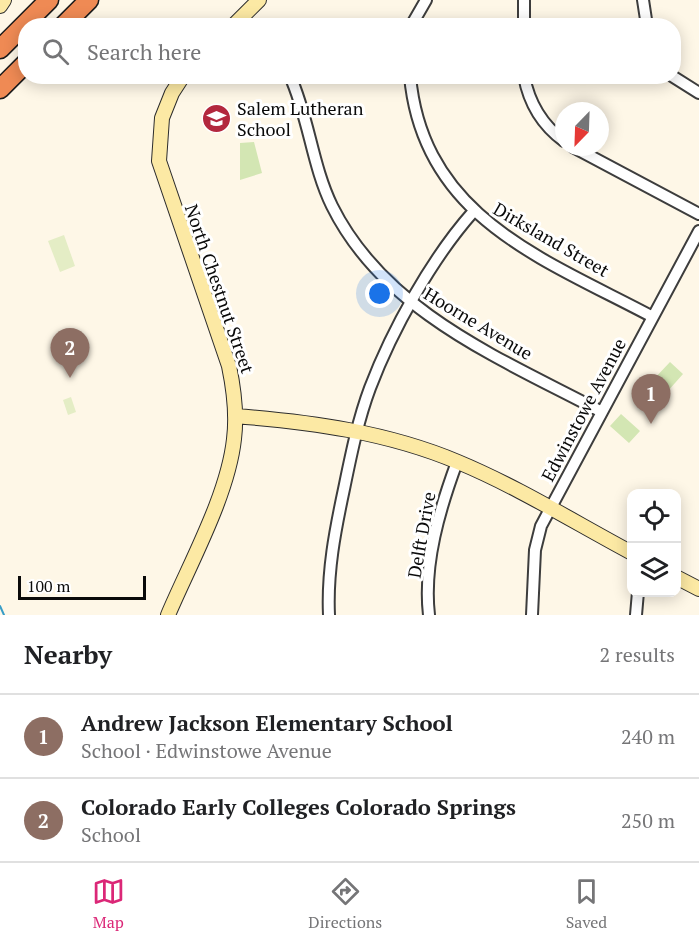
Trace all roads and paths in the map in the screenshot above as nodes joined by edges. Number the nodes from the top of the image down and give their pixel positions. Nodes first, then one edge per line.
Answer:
1 (4, 0) edge
2 (49, 0) edge
3 (89, 0) edge
4 (259, 0) edge
5 (426, 0) edge
6 (524, 0) edge
7 (643, 0) edge
8 (0, 6) edge
9 (31, 18) edge
10 (71, 18) edge
11 (245, 18) edge
12 (416, 18) edge
13 (524, 18) edge
14 (646, 18) edge
15 (18, 31) edge
16 (0, 49) edge
17 (18, 71) edge
18 (681, 82) edge
19 (178, 84) edge
20 (293, 84) edge
21 (411, 84) edge
22 (526, 84) edge
23 (0, 89) edge
24 (699, 93) edge
25 (555, 132) edge
26 (590, 156) edge
27 (473, 212) junction
28 (699, 214) edge
29 (699, 231) edge
30 (412, 303) junction
31 (653, 317) junction
32 (602, 412) junction
33 (235, 416) junction
34 (356, 432) junction
35 (457, 462) junction
36 (550, 509) junction
37 (627, 550) edge
38 (681, 580) edge
39 (699, 589) edge
40 (638, 597) edge
41 (168, 615) edge
42 (329, 615) edge
43 (429, 615) edge
44 (532, 615) edge
45 (636, 615) edge

1 - 8 main road
2 - 9 highway
3 - 10 highway
4 - 11 main road
5 - 12 street
6 - 13 street
7 - 14 street
15 - 16 highway
17 - 23 highway
18 - 24 street
19 - 33 main road, North Chestnut Street
20 - 30 street, Hoorne Avenue
21 - 27 street, Dirksland Street
22 - 25 street
26 - 28 street
27 - 30 street
27 - 31 street, Dirksland Street
29 - 31 street, Edwinstowe Avenue
30 - 32 street, Hoorne Avenue
30 - 34 street
31 - 32 street, Edwinstowe Avenue
32 - 36 street, Edwinstowe Avenue
33 - 34 main road
33 - 41 main road, North Chestnut Street
34 - 35 main road
34 - 42 street
35 - 36 main road
35 - 43 street, Delft Drive
36 - 37 main road
36 - 44 street, Edwinstowe Avenue
38 - 39 main road
40 - 45 street

